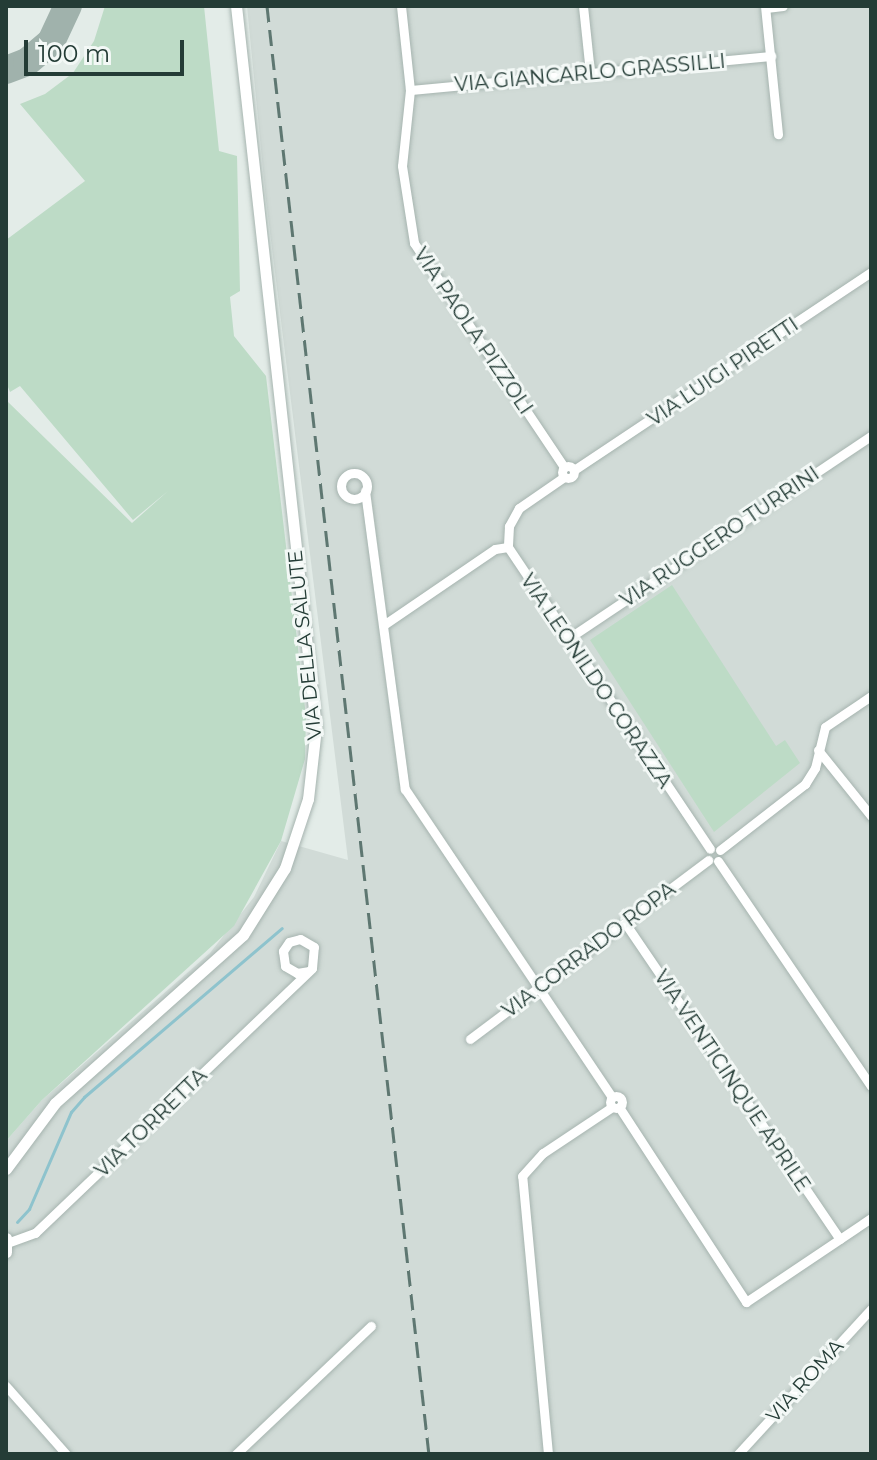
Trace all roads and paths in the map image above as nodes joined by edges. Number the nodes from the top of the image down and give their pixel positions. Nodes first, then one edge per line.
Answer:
1 (236, 6) edge
2 (401, 6) edge
3 (583, 6) edge
4 (783, 6) edge
5 (766, 7) edge
6 (771, 56) junction
7 (590, 73) junction
8 (410, 90) junction
9 (778, 134) dead end
10 (871, 272) edge
11 (871, 436) edge
12 (568, 467) junction
13 (551, 486) junction
14 (365, 491) dead end
15 (508, 547) junction
16 (385, 624) junction
17 (569, 638) junction
18 (871, 696) edge
19 (818, 750) junction
20 (871, 816) edge
21 (714, 855) junction
22 (625, 923) junction
23 (288, 969) junction
24 (308, 971) junction
25 (539, 988) junction
26 (288, 992) junction
27 (470, 1039) dead end
28 (871, 1086) edge
29 (614, 1104) junction
30 (6, 1169) edge
31 (871, 1218) edge
32 (840, 1239) junction
33 (6, 1241) edge
34 (6, 1252) edge
35 (871, 1309) edge
36 (371, 1326) dead end
37 (6, 1386) edge
38 (66, 1454) edge
39 (236, 1454) edge
40 (548, 1454) edge
41 (738, 1454) edge

1 - 30 street, VIA DELLA SALUTE
2 - 8 street, VIA PAOLA PIZZOLI
3 - 7 street
4 - 5 street
5 - 6 street
6 - 7 street, VIA GIANCARLO GRASSILLI
6 - 9 street
7 - 8 street, VIA GIANCARLO GRASSILLI
8 - 12 street, VIA PAOLA PIZZOLI
10 - 12 street, VIA LUIGI PIRETTI
11 - 17 street, VIA RUGGERO TURRINI
12 - 13 street, VIA LUIGI PIRETTI
12 - 13 street
13 - 15 street, VIA LUIGI PIRETTI
14 - 16 street
15 - 16 street
15 - 17 street, VIA LEONILDO CORAZZA
16 - 25 street
17 - 21 street, VIA LEONILDO CORAZZA
18 - 19 street, VIA CORRADO ROPA
19 - 20 street
19 - 21 street, VIA CORRADO ROPA
21 - 22 street, VIA CORRADO ROPA
21 - 28 street
22 - 25 street, VIA CORRADO ROPA
22 - 32 street, VIA VENTICINQUE APRILE
23 - 24 street
23 - 24 street
23 - 26 street
24 - 26 street, VIA TORRETTA
25 - 27 street, VIA CORRADO ROPA
25 - 29 street
26 - 33 street, VIA TORRETTA
29 - 32 street
29 - 40 street
31 - 32 street
33 - 34 street
35 - 41 street, VIA ROMA
36 - 39 street
37 - 38 street

